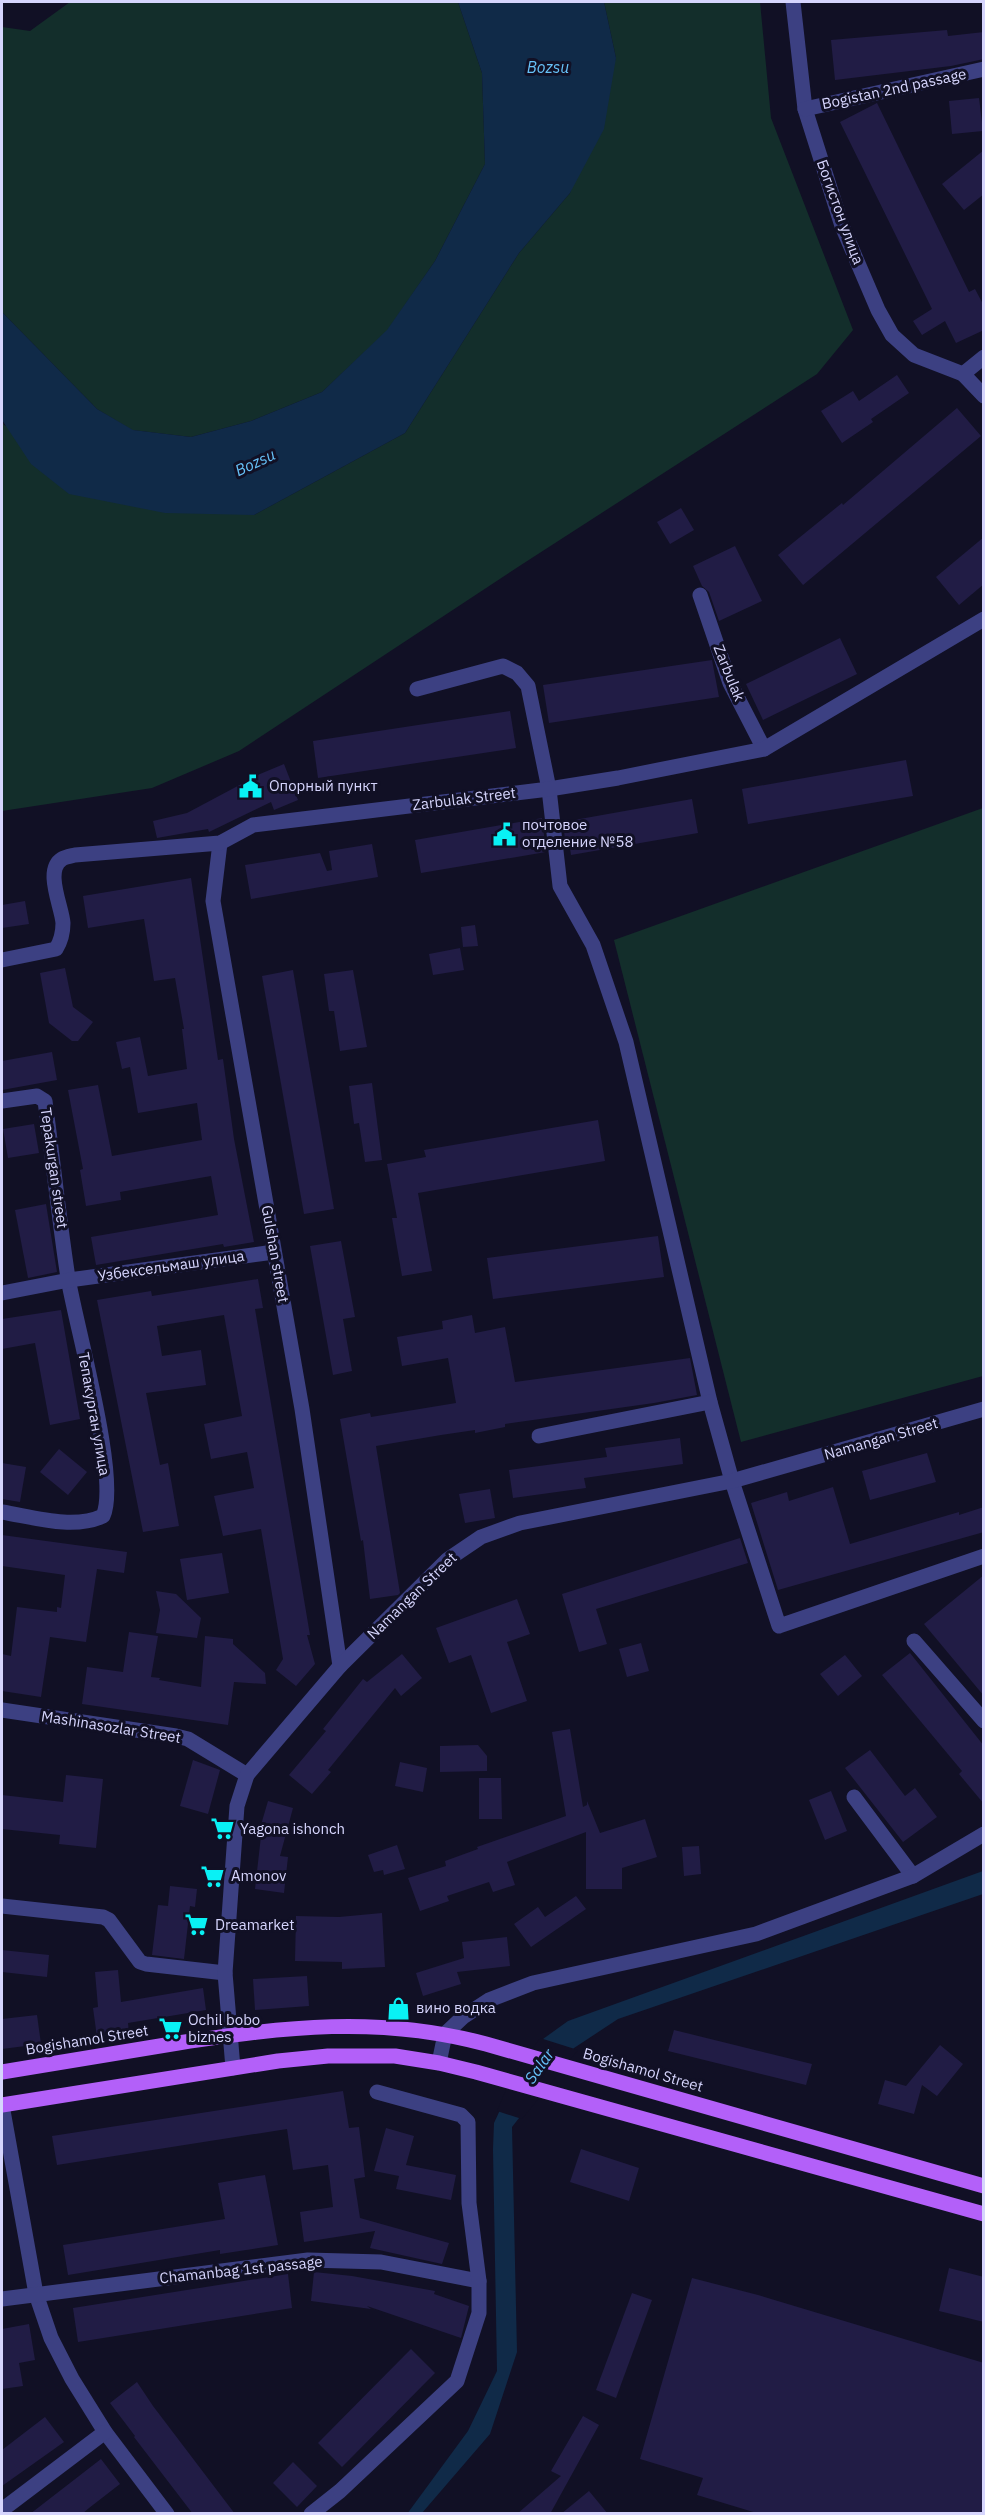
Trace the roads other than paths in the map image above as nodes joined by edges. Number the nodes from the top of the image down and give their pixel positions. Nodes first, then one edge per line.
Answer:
1 (793, 2) edge
2 (984, 69) edge
3 (805, 109) junction
4 (984, 357) edge
5 (963, 374) junction
6 (984, 396) edge
7 (700, 595) dead end
8 (984, 618) edge
9 (417, 689) dead end
10 (764, 749) junction
11 (549, 789) junction
12 (220, 843) junction
13 (2, 960) edge
14 (2, 1101) edge
15 (274, 1252) junction
16 (69, 1280) junction
17 (2, 1293) edge
18 (710, 1402) junction
19 (984, 1409) edge
20 (539, 1436) dead end
21 (732, 1482) junction
22 (2, 1512) edge
23 (984, 1556) edge
24 (914, 1641) dead end
25 (340, 1666) junction
26 (2, 1710) edge
27 (984, 1720) edge
28 (247, 1775) junction
29 (854, 1797) dead end
30 (984, 1834) edge
31 (912, 1876) junction
32 (2, 1906) edge
33 (225, 1973) junction
34 (231, 2034) junction
35 (446, 2034) junction
36 (439, 2063) junction
37 (233, 2068) junction
38 (2, 2072) edge
39 (377, 2092) dead end
40 (2, 2105) edge
41 (984, 2186) edge
42 (984, 2214) edge
43 (479, 2281) junction
44 (36, 2294) junction
45 (2, 2299) edge
46 (105, 2432) junction
47 (2, 2510) edge
48 (167, 2514) edge
49 (311, 2514) edge

1 - 3 street, Богистон улица
2 - 3 street, Bogistan 2nd passage
3 - 5 street, Богистон улица
4 - 5 street
5 - 6 street
7 - 10 street, Zarbulak
8 - 10 street, Zarbulak Street
9 - 11 street
10 - 11 street, Zarbulak Street
11 - 12 street, Zarbulak Street
11 - 18 street
12 - 13 street, Zarbulak Street
12 - 15 street, Gulshan street
14 - 16 street, Tepakurgan street
15 - 16 street, Узбексельмаш улица
15 - 25 street, Gulshan street
16 - 17 street, Узбексельмаш улица
16 - 22 street, Тепакурган улица
18 - 20 street
18 - 21 street
19 - 21 street, Namangan Street
21 - 23 street
21 - 25 street, Namangan Street
24 - 27 street
25 - 28 street, Namangan Street
26 - 28 street, Mashinasozlar Street
28 - 33 street, Namangan Street
29 - 31 street
30 - 31 street
31 - 35 street
32 - 33 street
33 - 34 street, Namangan Street
34 - 35 main road, Bogishamol Street
34 - 37 street, Namangan Street
34 - 38 main road, Bogishamol Street
35 - 36 street
35 - 41 main road, Bogishamol Street
36 - 37 main road
36 - 42 main road
37 - 40 main road
39 - 43 street
40 - 44 street
43 - 44 street, Chamanbag 1st passage
43 - 49 street
44 - 45 street, Chamanbag 1st passage
44 - 46 street
46 - 47 street
46 - 48 street

